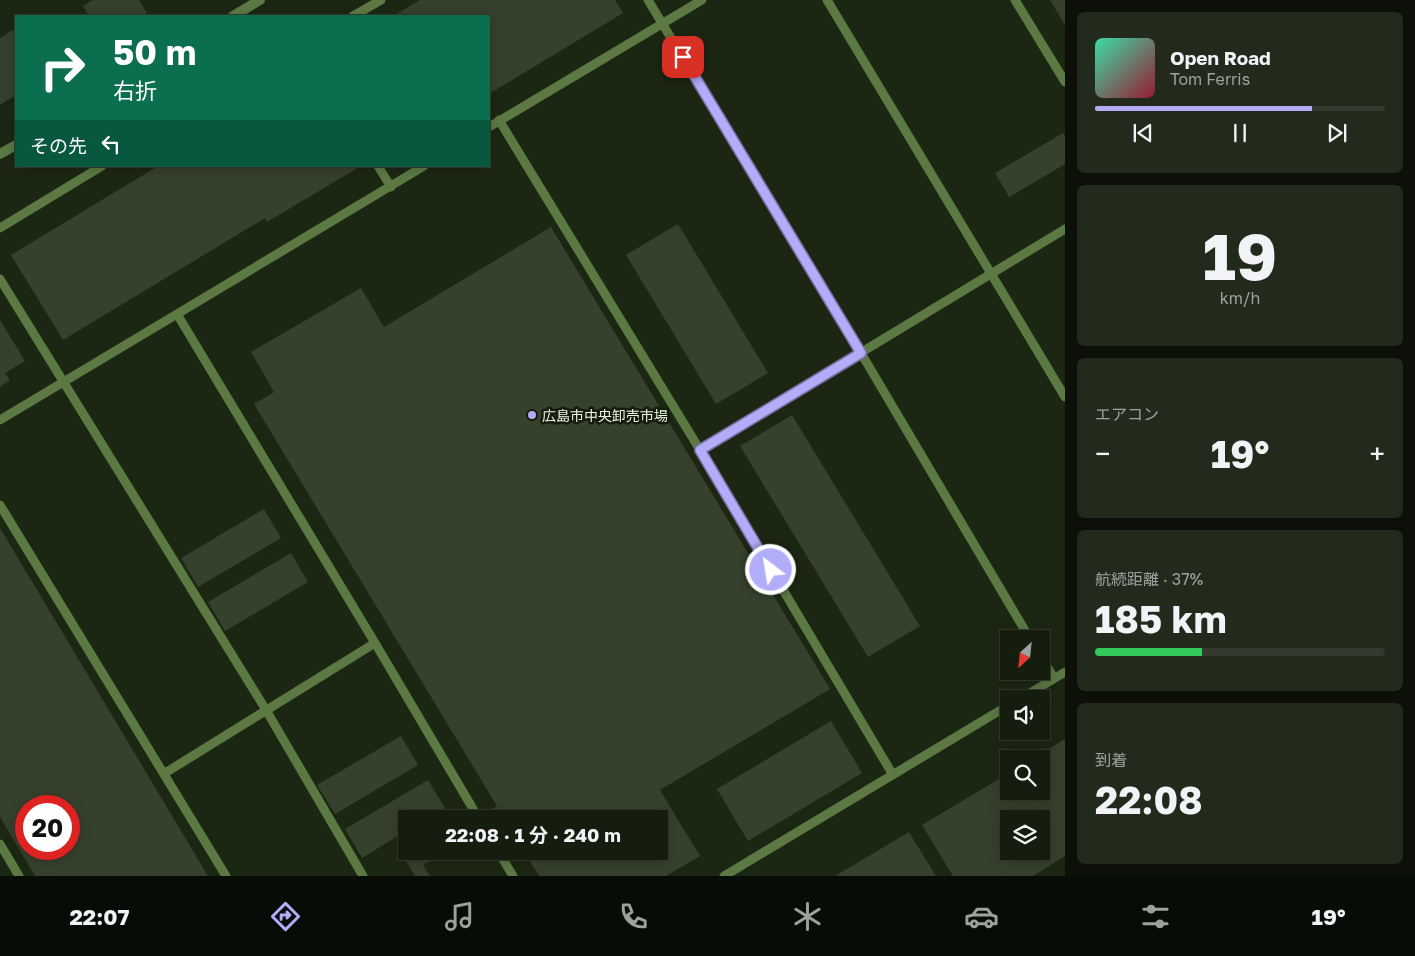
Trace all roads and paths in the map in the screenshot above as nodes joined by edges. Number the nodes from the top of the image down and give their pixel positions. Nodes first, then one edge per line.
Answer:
1 (260, 0) edge
2 (380, 0) edge
3 (648, 0) edge
4 (702, 0) edge
5 (827, 0) edge
6 (1015, 0) edge
7 (235, 15) edge
8 (355, 15) edge
9 (663, 24) junction
10 (1065, 82) edge
11 (499, 120) junction
12 (490, 125) edge
13 (15, 146) edge
14 (0, 154) edge
15 (100, 167) edge
16 (379, 167) edge
17 (422, 167) edge
18 (391, 187) junction
19 (0, 228) edge
20 (1065, 229) edge
21 (990, 273) junction
22 (0, 279) edge
23 (177, 314) junction
24 (861, 353) junction
25 (64, 382) junction
26 (1065, 397) edge
27 (0, 420) edge
28 (700, 450) junction
29 (0, 505) edge
30 (1025, 630) edge
31 (375, 643) junction
32 (1050, 672) edge
33 (1065, 672) edge
34 (1054, 678) junction
35 (1035, 690) edge
36 (266, 710) junction
37 (1000, 710) edge
38 (165, 773) junction
39 (893, 774) junction
40 (474, 810) edge
41 (0, 844) edge
42 (503, 860) edge
43 (19, 876) edge
44 (226, 876) edge
45 (363, 876) edge
46 (513, 876) edge
47 (724, 876) edge

1 - 7 street
2 - 8 lane
3 - 9 lane
4 - 9 lane
5 - 21 lane
6 - 10 lane
9 - 11 lane
9 - 24 lane
11 - 12 lane
11 - 28 lane
13 - 14 street
15 - 19 lane
16 - 18 lane
17 - 18 lane
18 - 23 lane
20 - 21 lane
21 - 24 lane
21 - 26 lane
22 - 25 lane
23 - 25 lane
23 - 31 lane
24 - 28 lane
24 - 30 lane
25 - 27 lane
25 - 36 lane
28 - 39 lane
29 - 38 lane
31 - 36 lane
31 - 40 lane
32 - 34 lane
33 - 34 lane
34 - 35 lane
36 - 38 lane
36 - 45 lane
37 - 39 lane
38 - 44 lane
39 - 47 lane
41 - 43 lane
42 - 46 lane

